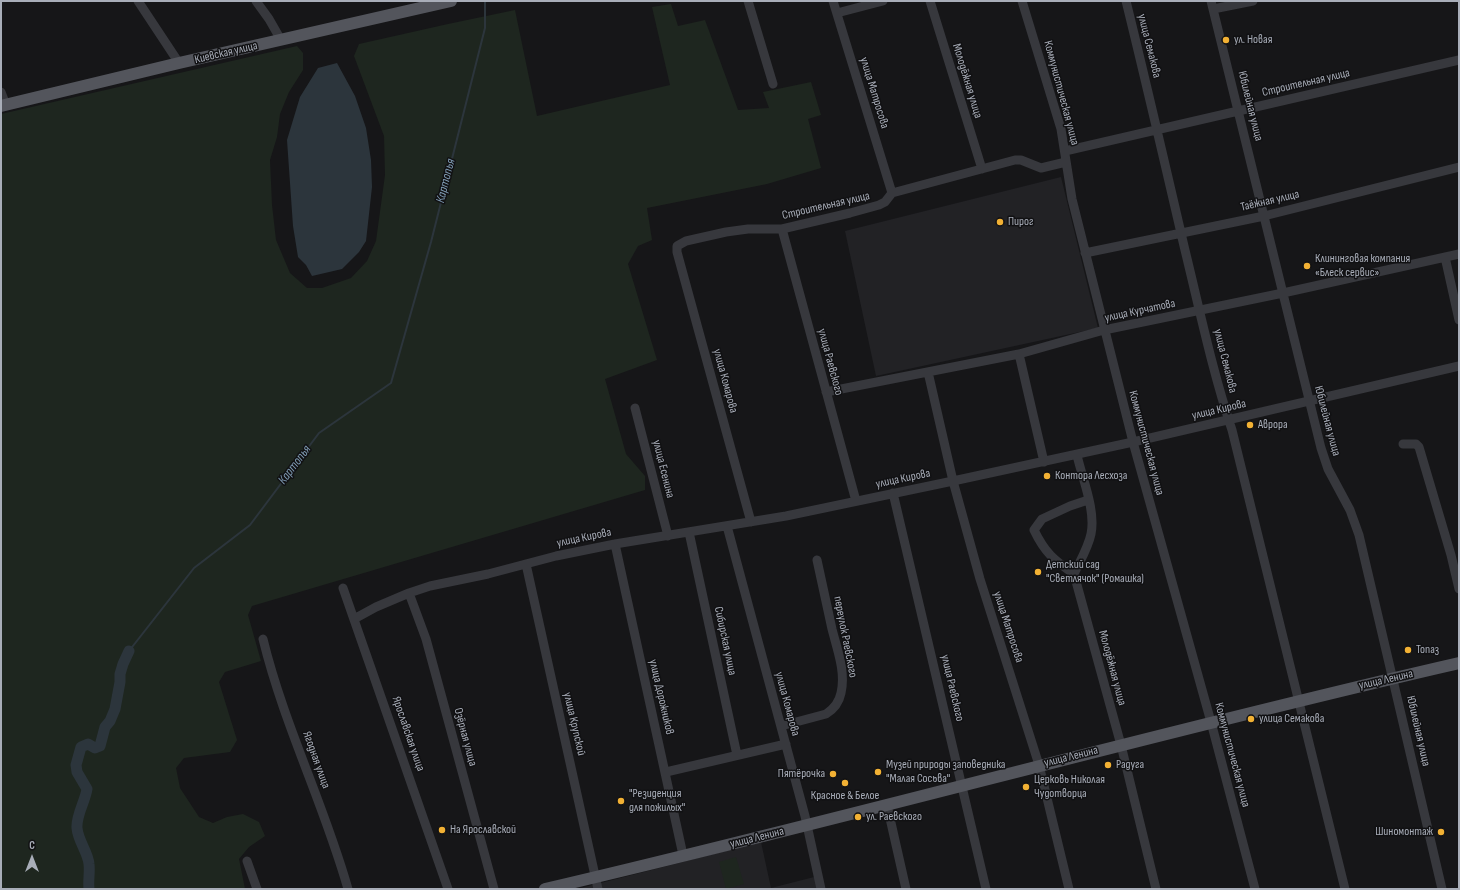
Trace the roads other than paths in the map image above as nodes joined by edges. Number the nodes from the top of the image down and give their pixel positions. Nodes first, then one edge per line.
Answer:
1 (138, 1) edge
2 (256, 1) edge
3 (451, 1) edge
4 (748, 1) edge
5 (833, 1) edge
6 (883, 1) edge
7 (930, 1) edge
8 (1022, 1) edge
9 (1126, 1) edge
10 (1253, 1) edge
11 (1212, 5) edge
12 (837, 13) junction
13 (281, 40) junction
14 (1459, 60) edge
15 (179, 63) junction
16 (773, 84) dead end
17 (1, 92) edge
18 (4, 105) edge
19 (1239, 110) junction
20 (1158, 130) junction
21 (1065, 151) junction
22 (1066, 162) junction
23 (1459, 167) edge
24 (982, 169) junction
25 (892, 193) junction
26 (1264, 216) junction
27 (782, 229) junction
28 (1181, 232) junction
29 (677, 246) joint
30 (1085, 253) junction
31 (1459, 254) edge
32 (1445, 257) junction
33 (1283, 293) junction
34 (1200, 310) junction
35 (1459, 320) edge
36 (1104, 330) junction
37 (1019, 354) junction
38 (1459, 366) edge
39 (928, 372) junction
40 (826, 392) junction
41 (1309, 401) junction
42 (635, 408) dead end
43 (1229, 420) junction
44 (1133, 442) junction
45 (1403, 444) dead end
46 (1076, 455) junction
47 (1044, 462) junction
48 (953, 481) junction
49 (893, 493) junction
50 (1088, 500) junction
51 (856, 501) junction
52 (751, 522) junction
53 (727, 526) junction
54 (689, 532) junction
55 (668, 536) junction
56 (615, 544) junction
57 (817, 560) dead end
58 (526, 564) junction
59 (1074, 574) junction
60 (343, 588) dead end
61 (1459, 589) edge
62 (409, 593) junction
63 (354, 619) junction
64 (263, 639) dead end
65 (1459, 663) edge
66 (1394, 678) junction
67 (1299, 701) junction
68 (1211, 722) junction
69 (781, 726) junction
70 (786, 744) junction
71 (1121, 745) junction
72 (737, 755) junction
73 (1039, 765) junction
74 (666, 772) junction
75 (962, 785) junction
76 (887, 805) junction
77 (807, 826) junction
78 (683, 855) junction
79 (247, 861) dead end
80 (595, 877) junction
81 (257, 889) edge
82 (348, 889) edge
83 (448, 889) edge
84 (494, 889) edge
85 (544, 889) edge
86 (598, 889) edge
87 (821, 889) edge
88 (906, 889) edge
89 (986, 889) edge
90 (1069, 889) edge
91 (1156, 889) edge
92 (1255, 889) edge
93 (1345, 889) edge
94 (1442, 889) edge

1 - 15 street
2 - 13 street
3 - 13 main road, Киевская улица
4 - 16 street
5 - 12 street, улица Матросова
6 - 12 street
7 - 24 street, Молодёжная улица
8 - 21 street, Коммунистическая улица
9 - 20 street, улица Семакова
10 - 11 street
11 - 19 street, Юбилейная улица
12 - 25 street, улица Матросова
13 - 15 main road, Киевская улица
14 - 19 street, Строительная улица
15 - 18 main road, Киевская улица
17 - 18 street
19 - 20 street, Строительная улица
19 - 26 street, Юбилейная улица
20 - 21 street, Строительная улица
20 - 28 street, улица Семакова
21 - 22 street, Коммунистическая улица
22 - 24 street, Строительная улица
22 - 30 street, Коммунистическая улица
23 - 26 street, Таёжная улица
24 - 25 street, Строительная улица
25 - 27 street, Строительная улица
26 - 28 street, Таёжная улица
26 - 33 street, Юбилейная улица
27 - 29 street, Строительная улица
27 - 40 street, улица Раевского
28 - 30 street, Таёжная улица
28 - 34 street, улица Семакова
29 - 52 street, улица Комарова
30 - 36 street, Коммунистическая улица
31 - 32 street, улица Курчатова
32 - 33 street, улица Курчатова
32 - 35 street
33 - 34 street, улица Курчатова
33 - 41 street, Юбилейная улица
34 - 36 street, улица Курчатова
34 - 43 street, улица Семакова
36 - 37 street, улица Курчатова
36 - 44 street, Коммунистическая улица
37 - 39 street, улица Курчатова
37 - 47 street
38 - 41 street, улица Кирова
39 - 40 street, улица Курчатова
39 - 48 street, улица Матросова
40 - 51 street, улица Раевского
41 - 43 street, улица Кирова
41 - 66 street, Юбилейная улица
42 - 55 street, улица Есенина
43 - 44 street, улица Кирова
43 - 67 street, улица Семакова
44 - 46 street, улица Кирова
44 - 68 street, Коммунистическая улица
45 - 61 street
46 - 47 street, улица Кирова
46 - 50 street
47 - 48 street, улица Кирова
48 - 49 street, улица Кирова
48 - 73 street, улица Матросова
49 - 51 street, улица Кирова
49 - 75 street, улица Раевского
50 - 59 street
50 - 59 street
51 - 52 street, улица Кирова
52 - 53 street, улица Кирова
53 - 54 street, улица Кирова
53 - 69 street, улица Комарова
54 - 55 street, улица Кирова
54 - 72 street, Сибирская улица
55 - 56 street, улица Кирова
56 - 58 street, улица Кирова
56 - 74 street, улица Дорожников
57 - 69 street, переулок Раевского
58 - 62 street, улица Кирова
58 - 80 street, улица Крупской
59 - 71 street, Молодёжная улица
60 - 63 street, Ярославская улица
62 - 63 street, улица Кирова
62 - 84 street, Озёрная улица
63 - 83 street, Ярославская улица
64 - 82 street, Ягодная улица
65 - 66 main road, улица Ленина
66 - 67 main road, улица Ленина
66 - 94 street, Юбилейная улица
67 - 68 main road, улица Ленина
67 - 93 street, улица Семакова
68 - 71 main road, улица Ленина
68 - 92 street, Коммунистическая улица
69 - 70 street, улица Комарова
70 - 72 street
70 - 77 street, улица Комарова
71 - 73 main road, улица Ленина
71 - 91 street, Молодёжная улица
72 - 74 street
73 - 75 main road, улица Ленина
73 - 90 street, улица Матросова
74 - 78 street, улица Дорожников
75 - 76 main road, улица Ленина
75 - 89 street, улица Раевского
76 - 77 main road, улица Ленина
76 - 88 street
77 - 78 main road, улица Ленина
77 - 87 street, улица Комарова
78 - 80 main road, улица Ленина
79 - 81 street
80 - 85 main road, улица Ленина
80 - 86 street, улица Крупской

